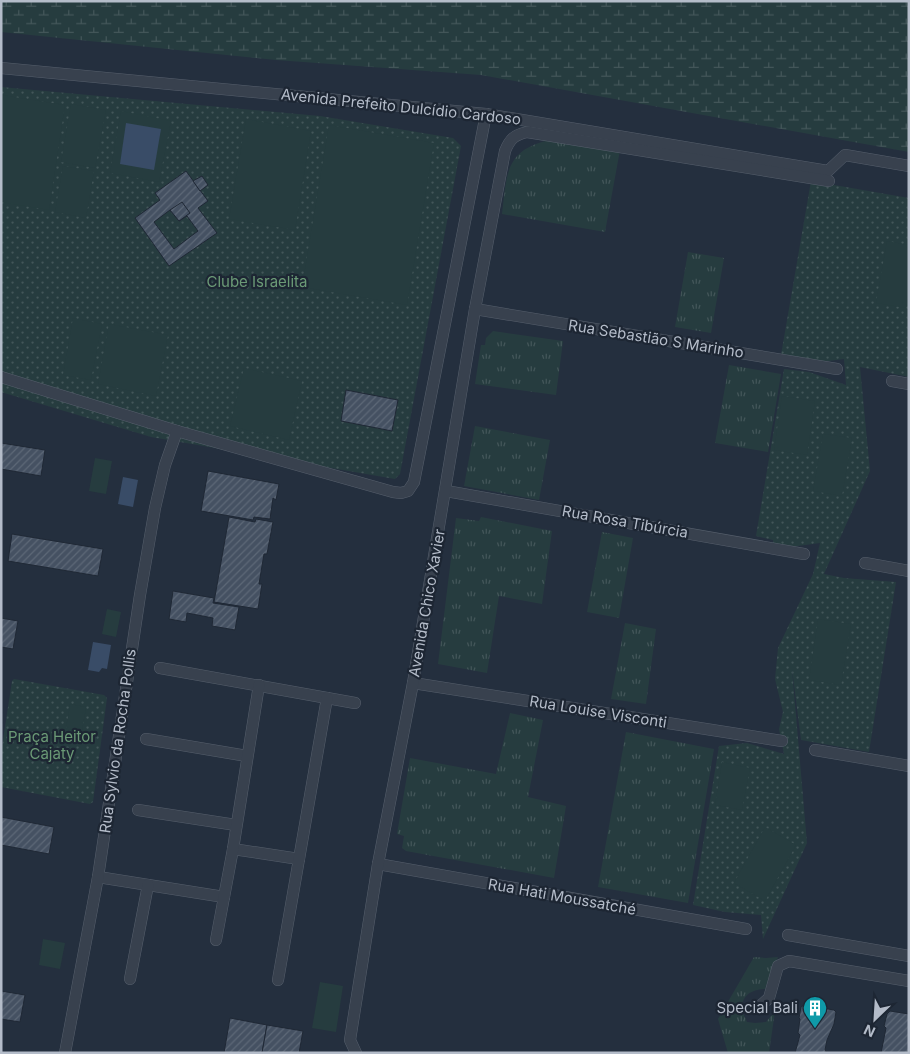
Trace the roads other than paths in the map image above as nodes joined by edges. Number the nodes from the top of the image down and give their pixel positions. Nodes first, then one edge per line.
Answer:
1 (1, 68) edge
2 (486, 114) junction
3 (505, 151) joint
4 (909, 166) edge
5 (828, 181) dead end
6 (476, 309) junction
7 (837, 369) dead end
8 (1, 377) edge
9 (892, 381) dead end
10 (909, 384) edge
11 (177, 431) junction
12 (446, 491) junction
13 (804, 554) dead end
14 (865, 562) dead end
15 (909, 570) edge
16 (160, 668) dead end
17 (413, 683) junction
18 (259, 685) junction
19 (327, 698) junction
20 (355, 702) dead end
21 (146, 739) dead end
22 (782, 741) dead end
23 (815, 750) dead end
24 (247, 756) junction
25 (909, 766) edge
26 (138, 810) dead end
27 (236, 826) junction
28 (233, 849) junction
29 (299, 859) junction
30 (378, 864) junction
31 (98, 877) junction
32 (148, 885) junction
33 (224, 897) junction
34 (746, 929) dead end
35 (788, 935) dead end
36 (216, 940) dead end
37 (909, 956) edge
38 (130, 979) dead end
39 (278, 980) dead end
40 (909, 981) edge
41 (759, 1007) dead end
42 (65, 1053) edge
43 (356, 1053) edge

1 - 2 street, Avenida Prefeito Dulcídio Cardoso
2 - 4 street, Avenida Prefeito Dulcídio Cardoso
2 - 11 street
3 - 5 street, Avenida Prefeito Dulcídio Cardoso
3 - 6 street, Avenida Chico Xavier
6 - 7 street, Rua Sebastião S Marinho
6 - 12 street, Avenida Chico Xavier
8 - 11 street
9 - 10 street
11 - 31 street, Rua Sylvio da Rocha Pollis
12 - 13 street, Rua Rosa Tibúrcia
12 - 17 street, Avenida Chico Xavier
14 - 15 street
16 - 18 street
17 - 22 street, Rua Louise Visconti
17 - 30 street, Avenida Chico Xavier
18 - 19 street
18 - 24 street
19 - 20 street
19 - 29 street
21 - 24 street
23 - 25 street
24 - 27 street
26 - 27 street
27 - 28 street
28 - 29 street
28 - 33 street
29 - 39 street
30 - 34 street, Rua Hati Moussatché
30 - 43 street, Avenida Chico Xavier
31 - 32 street
31 - 42 street, Rua Sylvio da Rocha Pollis
32 - 33 street
32 - 38 street
33 - 36 street
35 - 37 street
40 - 41 street

